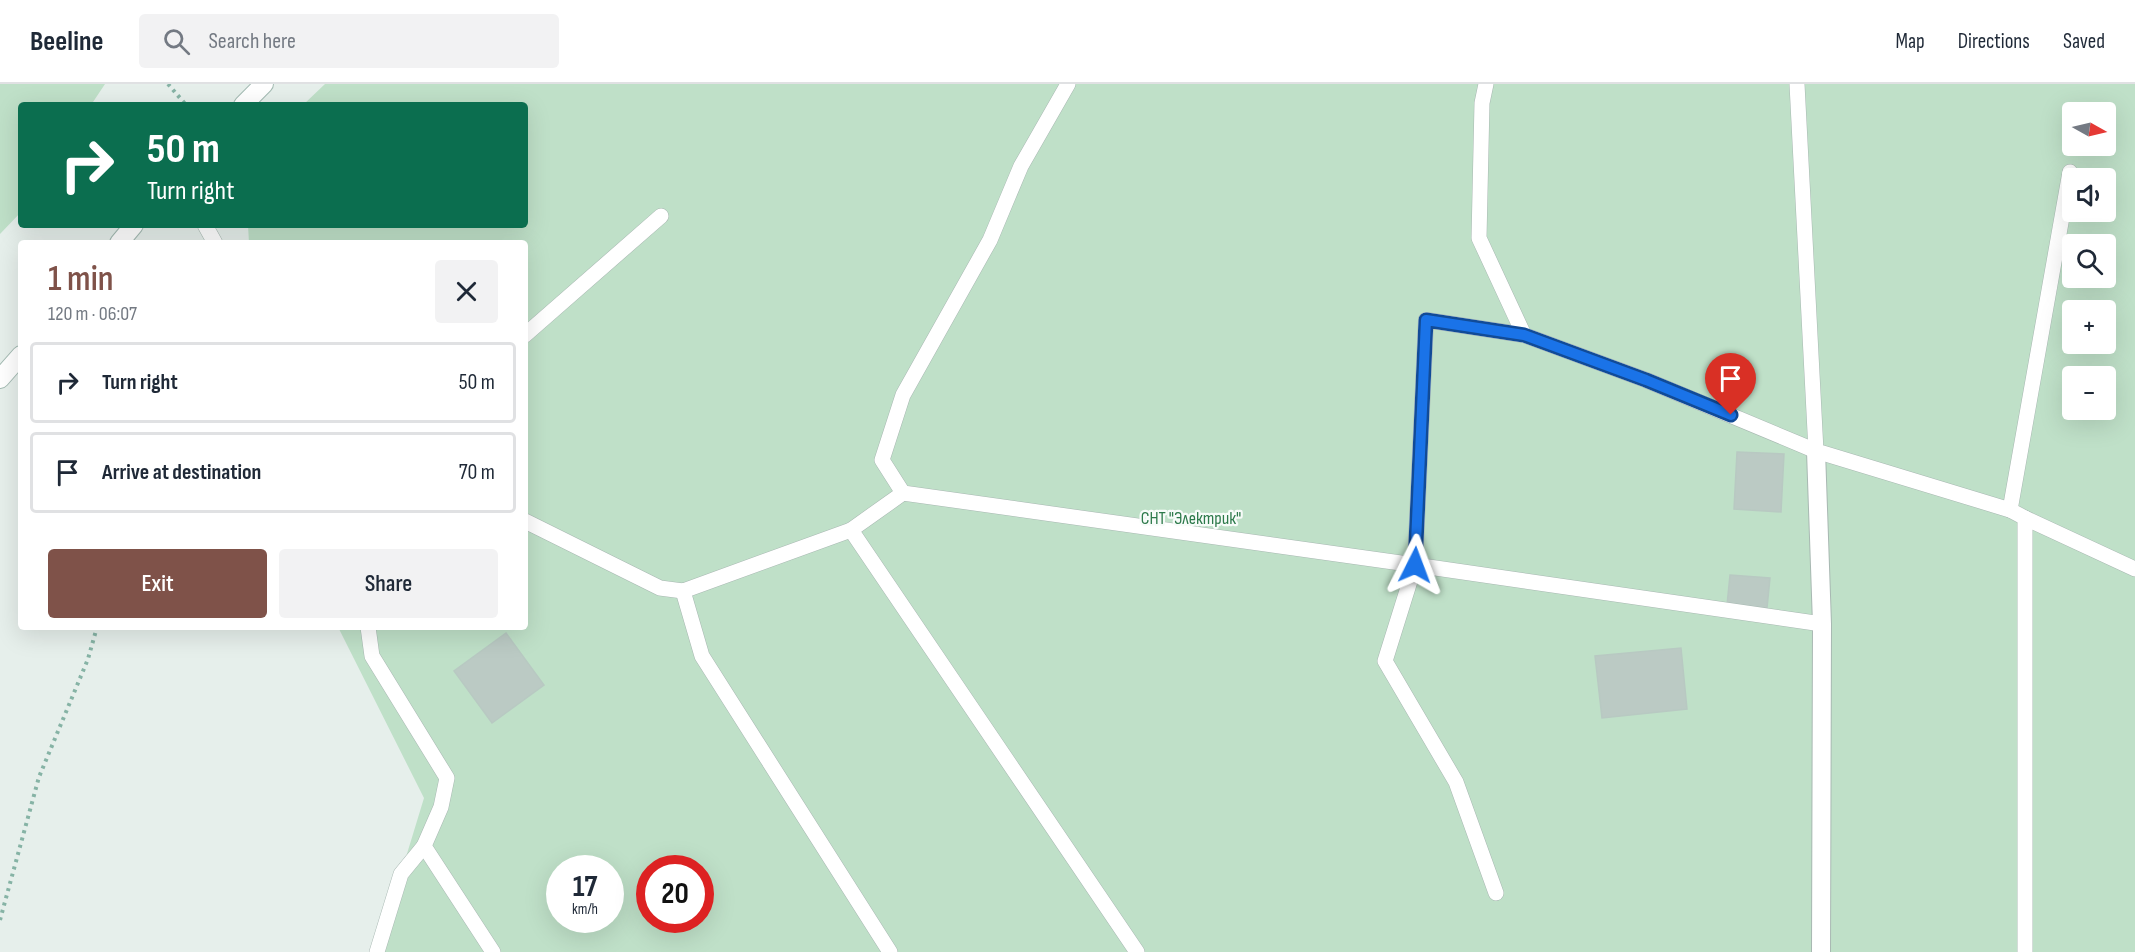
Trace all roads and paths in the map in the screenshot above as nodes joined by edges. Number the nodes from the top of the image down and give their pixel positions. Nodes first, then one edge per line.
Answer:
1 (168, 84) edge
2 (264, 84) edge
3 (1068, 84) edge
4 (1486, 84) edge
5 (1797, 84) edge
6 (183, 102) edge
7 (246, 102) edge
8 (661, 216) dead end
9 (2062, 217) edge
10 (132, 228) edge
11 (122, 240) edge
12 (528, 332) edge
13 (1524, 335) junction
14 (18, 358) edge
15 (0, 379) edge
16 (1816, 451) junction
17 (903, 493) junction
18 (2010, 510) junction
19 (2025, 518) junction
20 (528, 522) edge
21 (851, 530) junction
22 (1415, 565) junction
23 (2135, 569) edge
24 (684, 591) junction
25 (1822, 624) junction
26 (96, 630) edge
27 (368, 630) edge
28 (423, 846) junction
29 (1496, 892) dead end
30 (0, 920) edge
31 (377, 952) edge
32 (493, 952) edge
33 (890, 952) edge
34 (1137, 952) edge
35 (1821, 952) edge
36 (2025, 952) edge

1 - 6 path
2 - 7 street
3 - 17 lane
4 - 13 lane
5 - 16 lane
8 - 12 lane
9 - 18 lane
10 - 11 street
13 - 16 lane
13 - 22 lane
14 - 15 street
16 - 18 lane
16 - 25 street
17 - 21 lane
17 - 22 lane
18 - 19 lane
19 - 23 lane
19 - 36 lane
20 - 24 lane
21 - 24 lane
21 - 34 lane
22 - 25 lane
22 - 29 lane
24 - 33 lane
25 - 35 street
26 - 30 path
27 - 28 lane
28 - 31 lane
28 - 32 lane

